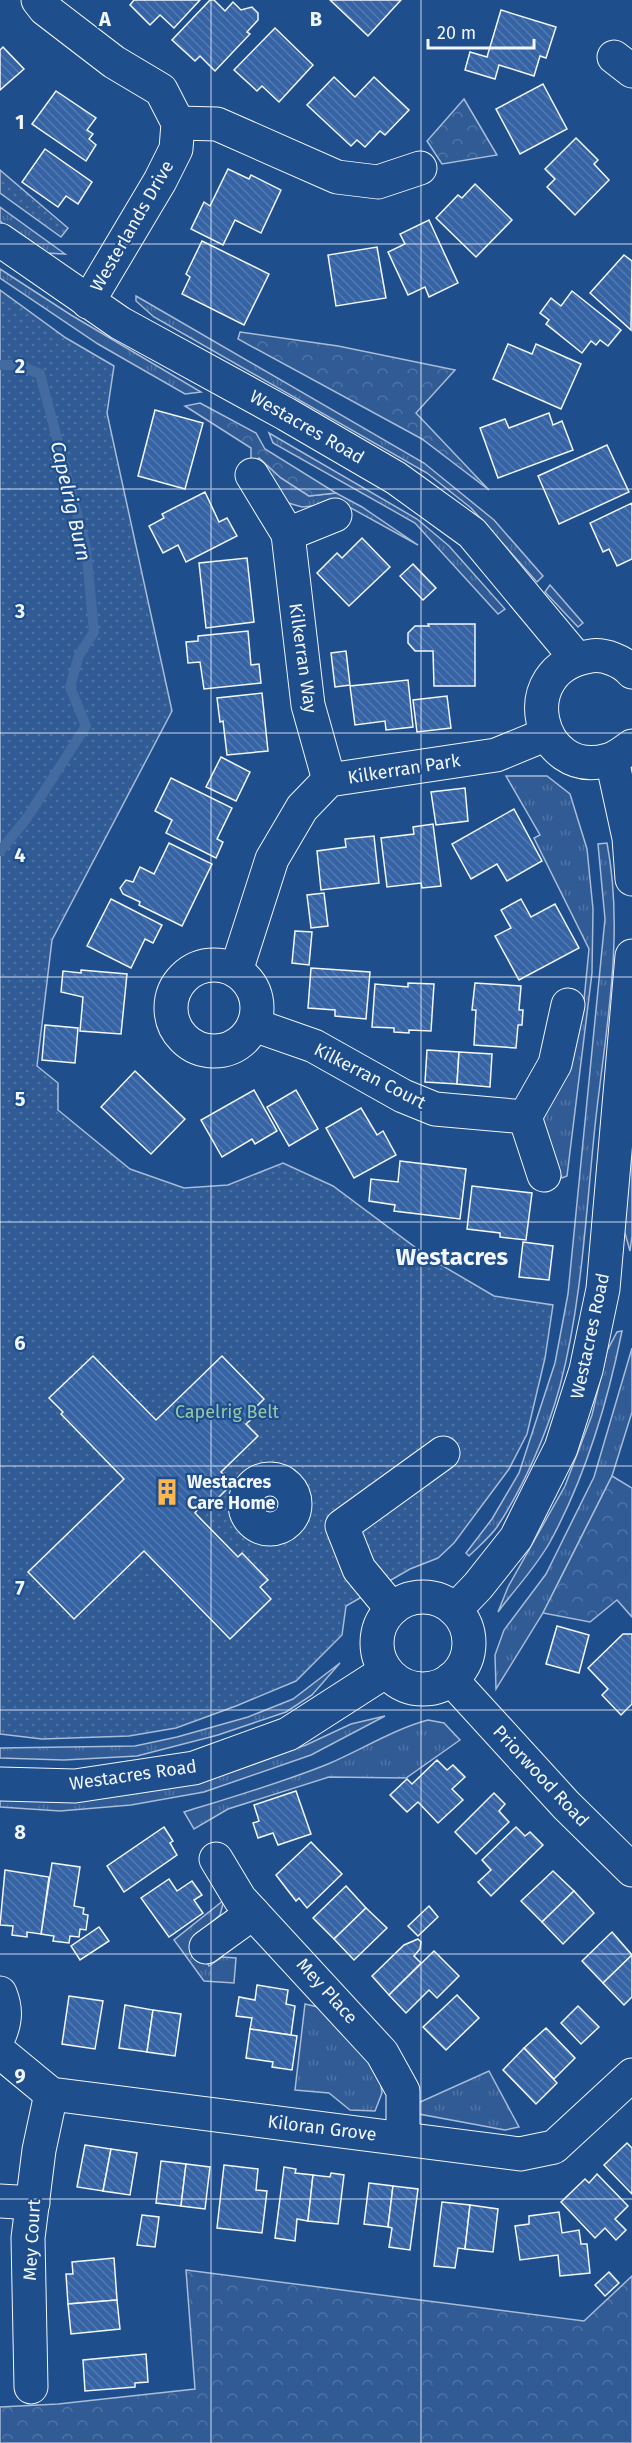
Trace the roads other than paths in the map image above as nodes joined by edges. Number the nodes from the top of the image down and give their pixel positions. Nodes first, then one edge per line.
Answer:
1 (38, 0) edge
2 (178, 123) junction
3 (420, 168) dead end
4 (0, 240) edge
5 (88, 302) junction
6 (252, 475) dead end
7 (335, 515) dead end
8 (288, 534) junction
9 (576, 658) junction
10 (632, 672) edge
11 (547, 734) junction
12 (622, 753) edge
13 (329, 780) junction
14 (632, 879) edge
15 (632, 956) edge
16 (236, 971) junction
17 (568, 1005) dead end
18 (254, 1024) junction
19 (525, 1117) junction
20 (544, 1175) dead end
21 (618, 1290) edge
22 (443, 1453) dead end
23 (295, 1507) dead end
24 (342, 1526) junction
25 (392, 1609) junction
26 (455, 1610) junction
27 (387, 1671) junction
28 (451, 1679) junction
29 (0, 1784) edge
30 (216, 1859) dead end
31 (632, 1870) edge
32 (253, 1913) junction
33 (206, 1947) dead end
34 (0, 1993) edge
35 (0, 2034) edge
36 (0, 2052) edge
37 (632, 2075) edge
38 (51, 2094) junction
39 (403, 2138) junction
40 (0, 2201) edge
41 (33, 2203) junction
42 (31, 2387) dead end

1 - 2 street
2 - 3 street
2 - 5 street, Westerlands Drive
4 - 5 street, Westacres Road
5 - 9 street, Westacres Road
6 - 8 street, Kilkerran Way
7 - 8 street
8 - 13 street, Kilkerran Way
9 - 10 street
9 - 11 street
11 - 12 street
11 - 13 street, Kilkerran Park
12 - 14 street
13 - 16 street, Kilkerran Park
15 - 21 street, Westacres Road
16 - 18 street
16 - 18 street
17 - 19 street
18 - 19 street, Kilkerran Court
19 - 20 street
21 - 26 street, Westacres Road
22 - 24 street
23 - 24 street
24 - 25 street
25 - 26 street
25 - 27 street
26 - 28 street
27 - 28 street
27 - 29 street, Westacres Road
28 - 31 street, Priorwood Road
30 - 32 street, Mey Place
32 - 33 street
32 - 39 street, Mey Place
34 - 35 street
36 - 38 street
37 - 39 street, Kiloran Grove
38 - 39 street, Kiloran Grove
38 - 41 street, Mey Court
40 - 41 street
41 - 42 street, Mey Court

